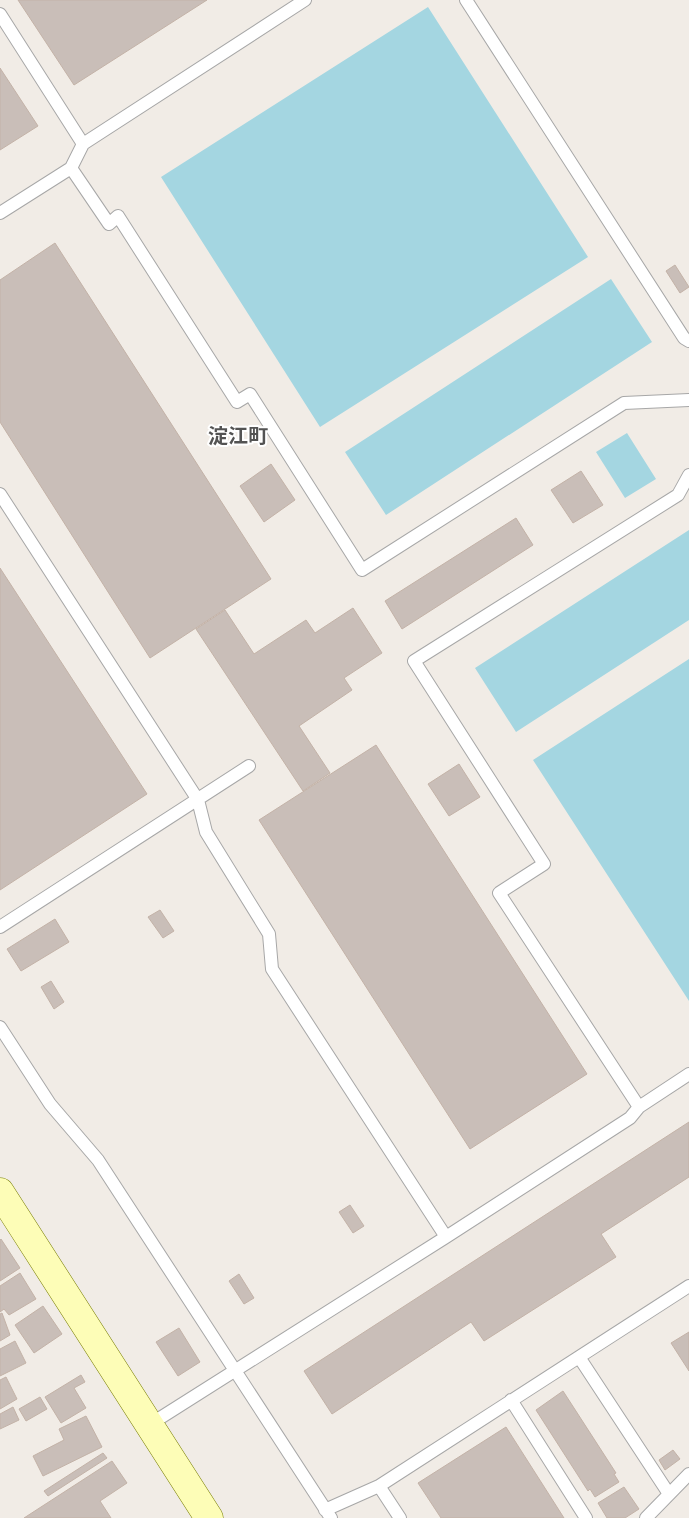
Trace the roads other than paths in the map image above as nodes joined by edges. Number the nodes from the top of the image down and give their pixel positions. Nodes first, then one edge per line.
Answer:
1 (305, 0) edge
2 (466, 0) edge
3 (0, 14) edge
4 (83, 144) junction
5 (71, 168) junction
6 (0, 213) edge
7 (689, 341) edge
8 (689, 400) edge
9 (689, 475) edge
10 (0, 494) edge
11 (249, 766) dead end
12 (198, 800) junction
13 (0, 927) edge
14 (0, 1027) edge
15 (689, 1074) edge
16 (639, 1107) junction
17 (0, 1192) edge
18 (446, 1237) junction
19 (689, 1286) edge
20 (579, 1357) junction
21 (235, 1371) junction
22 (511, 1400) junction
23 (150, 1425) junction
24 (689, 1474) edge
25 (380, 1486) junction
26 (669, 1494) junction
27 (328, 1514) edge
28 (209, 1518) edge
29 (400, 1518) edge
30 (586, 1518) edge
31 (646, 1518) edge

1 - 4 lane
2 - 7 lane
3 - 4 lane
4 - 5 lane
5 - 6 lane
5 - 8 lane
9 - 16 lane
10 - 12 lane
11 - 12 lane
12 - 13 lane
12 - 18 lane
14 - 21 lane
15 - 16 lane
16 - 18 lane
17 - 23 street
18 - 21 lane
19 - 20 lane
20 - 22 lane
20 - 26 lane
21 - 23 lane
21 - 27 lane
22 - 25 lane
22 - 30 lane
23 - 28 street
24 - 26 lane
25 - 27 lane
25 - 29 lane
26 - 31 lane

